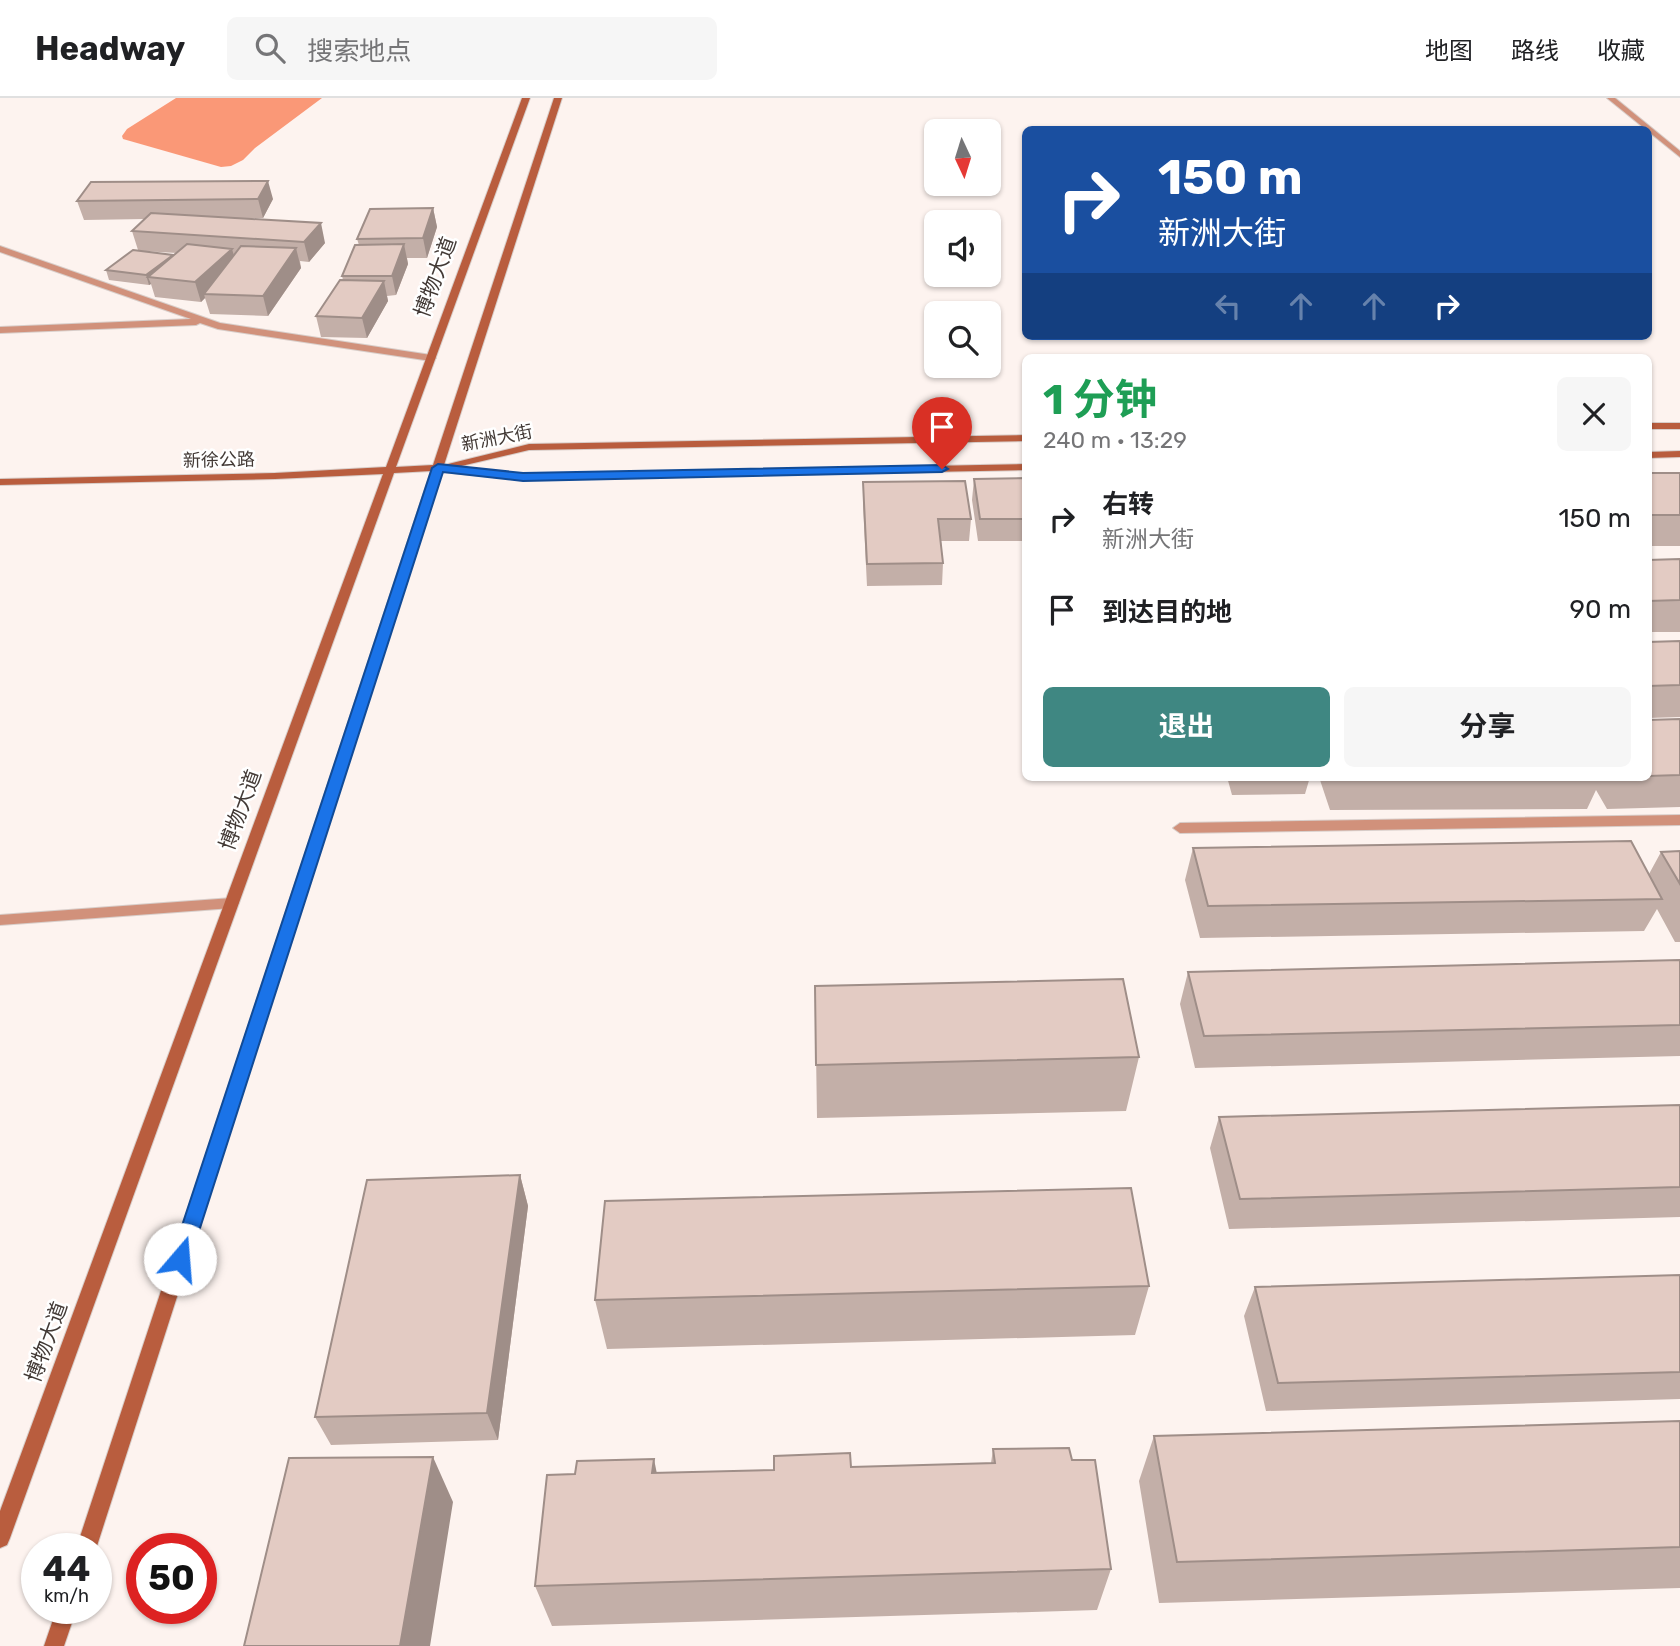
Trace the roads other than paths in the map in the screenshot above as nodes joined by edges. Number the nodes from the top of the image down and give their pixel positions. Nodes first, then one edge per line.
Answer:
1 (526, 98) edge
2 (558, 98) edge
3 (1611, 98) edge
4 (1645, 126) edge
5 (1652, 132) edge
6 (1680, 155) edge
7 (0, 249) edge
8 (204, 322) junction
9 (0, 330) edge
10 (431, 358) junction
11 (1652, 426) edge
12 (1680, 426) edge
13 (1022, 438) edge
14 (1680, 454) edge
15 (1652, 455) edge
16 (1022, 467) edge
17 (438, 468) junction
18 (390, 470) junction
19 (0, 482) edge
20 (1680, 820) edge
21 (1180, 828) dead end
22 (232, 903) junction
23 (0, 920) edge
24 (91, 1533) edge
25 (0, 1538) edge
26 (62, 1624) edge
27 (54, 1646) edge

1 - 10 main road, 博物大道
2 - 17 main road
3 - 4 street
5 - 6 street
7 - 8 street
8 - 9 street
8 - 10 street
10 - 18 main road, 博物大道
11 - 12 main road
13 - 17 main road, 新洲大街
14 - 15 main road
16 - 17 main road, 新洲大街
17 - 18 main road, 新徐公路
17 - 24 main road
18 - 19 main road, 新徐公路
18 - 22 main road, 博物大道
20 - 21 street
22 - 23 street
22 - 25 main road, 博物大道
26 - 27 main road

